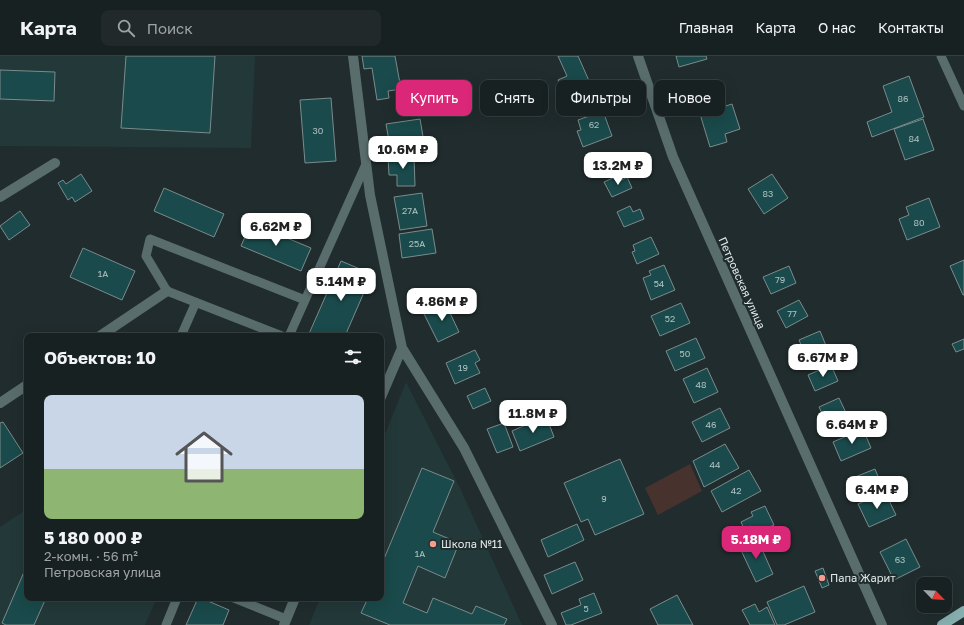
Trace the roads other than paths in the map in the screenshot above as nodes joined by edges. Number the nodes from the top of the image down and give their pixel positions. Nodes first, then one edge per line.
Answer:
1 (353, 56) edge
2 (638, 56) edge
3 (941, 56) edge
4 (964, 106) edge
5 (55, 163) dead end
6 (366, 164) junction
7 (0, 197) edge
8 (167, 291) junction
9 (305, 300) junction
10 (196, 302) junction
11 (104, 333) edge
12 (183, 333) edge
13 (274, 333) edge
14 (290, 333) edge
15 (402, 348) junction
16 (24, 387) edge
17 (384, 391) edge
18 (0, 403) edge
19 (176, 601) edge
20 (240, 601) edge
21 (294, 601) edge
22 (964, 611) edge
23 (285, 622) edge
24 (166, 625) edge
25 (552, 625) edge
26 (882, 625) edge
27 (942, 625) edge

1 - 6 street
2 - 26 street, Петровская улица
3 - 4 lane
5 - 7 street
6 - 9 lane
6 - 15 street
8 - 9 lane
8 - 10 lane
8 - 11 street
9 - 14 lane
10 - 12 lane
10 - 13 lane
15 - 17 street
15 - 25 street
16 - 18 street
19 - 24 lane
20 - 23 lane
21 - 23 street
22 - 27 main road

